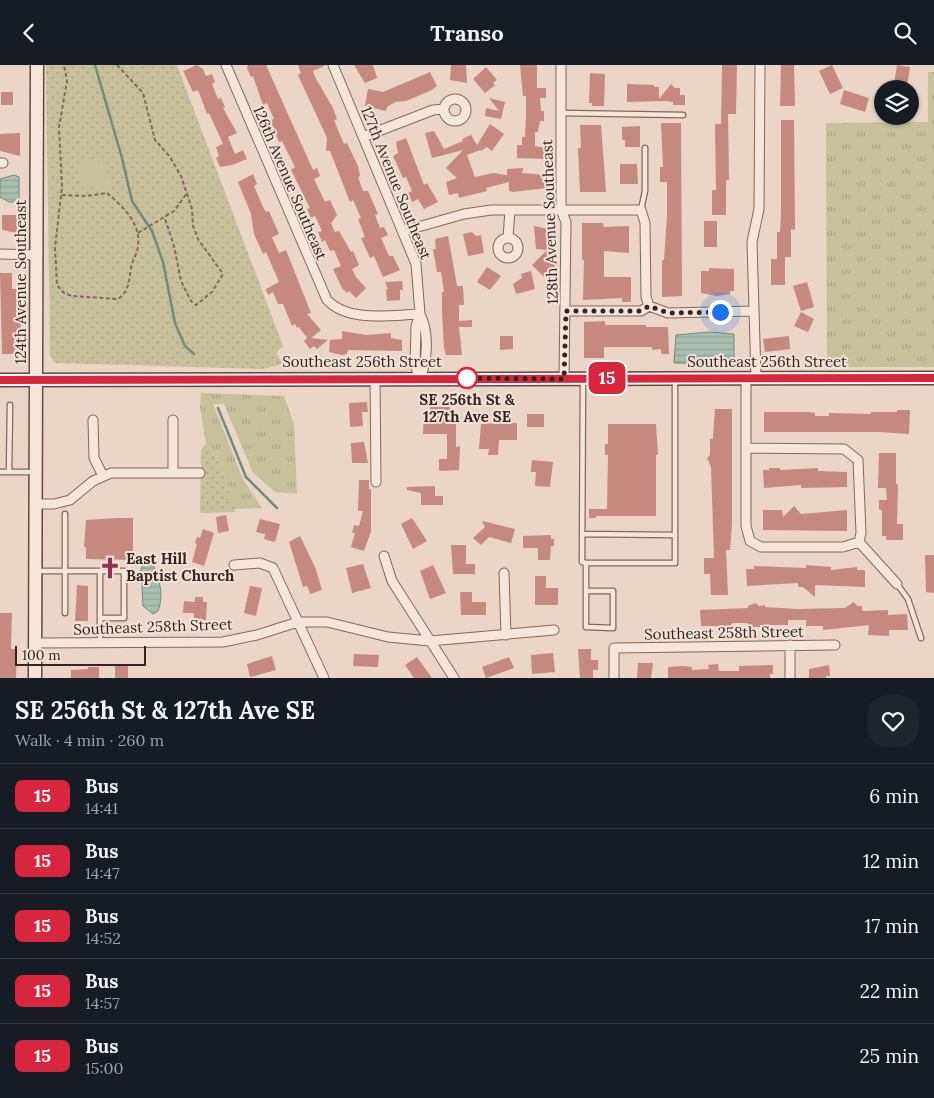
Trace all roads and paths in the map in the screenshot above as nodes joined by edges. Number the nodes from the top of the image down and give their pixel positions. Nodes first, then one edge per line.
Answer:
1 (37, 65) edge
2 (64, 65) edge
3 (117, 65) edge
4 (226, 65) edge
5 (333, 65) edge
6 (561, 65) edge
7 (760, 65) edge
8 (444, 109) dead end
9 (561, 113) junction
10 (682, 115) dead end
11 (363, 137) junction
12 (645, 148) dead end
13 (187, 193) junction
14 (62, 195) junction
15 (510, 210) junction
16 (561, 210) junction
17 (641, 210) junction
18 (167, 214) junction
19 (404, 231) junction
20 (138, 233) junction
21 (508, 237) dead end
22 (0, 254) edge
23 (36, 255) junction
24 (649, 306) junction
25 (566, 311) junction
26 (754, 311) junction
27 (420, 314) junction
28 (751, 377) junction
29 (375, 378) junction
30 (420, 378) junction
31 (675, 378) junction
32 (934, 378) edge
33 (564, 379) junction
34 (582, 379) junction
35 (0, 380) edge
36 (37, 380) junction
37 (10, 405) dead end
38 (93, 420) dead end
39 (173, 420) dead end
40 (747, 448) junction
41 (36, 471) junction
42 (0, 472) edge
43 (9, 472) junction
44 (173, 473) junction
45 (200, 473) dead end
46 (103, 476) junction
47 (376, 482) dead end
48 (36, 504) junction
49 (65, 514) dead end
50 (582, 534) junction
51 (675, 535) junction
52 (858, 542) junction
53 (384, 556) dead end
54 (586, 563) junction
55 (234, 565) dead end
56 (36, 571) junction
57 (65, 571) junction
58 (100, 571) junction
59 (504, 573) dead end
60 (897, 584) joint
61 (586, 591) junction
62 (65, 613) dead end
63 (100, 617) junction
64 (298, 622) junction
65 (554, 631) dead end
66 (506, 635) junction
67 (921, 638) dead end
68 (430, 641) junction
69 (35, 643) junction
70 (100, 643) junction
71 (790, 645) junction
72 (835, 645) dead end
73 (35, 678) edge
74 (324, 678) edge
75 (454, 678) edge
76 (614, 678) edge
77 (790, 678) edge

1 - 23 main road, 124th Avenue Southeast
2 - 14 path
3 - 13 path
4 - 27 street, 126th Avenue Southeast
5 - 11 street, 127th Avenue Southeast
6 - 9 street, 128th Avenue Southeast
7 - 26 street
8 - 11 street
9 - 10 lane
9 - 16 street, 128th Avenue Southeast
11 - 19 street, 127th Avenue Southeast
12 - 17 lane
13 - 18 path
13 - 18 path
14 - 20 path
14 - 20 path
15 - 16 street
15 - 19 street
15 - 21 street
16 - 17 street
16 - 25 street, 128th Avenue Southeast
17 - 24 street
18 - 20 path
19 - 27 street, 127th Avenue Southeast
22 - 23 street
23 - 36 main road, 124th Avenue Southeast
24 - 25 street
24 - 26 street
25 - 33 street, 128th Avenue Southeast
26 - 28 street
27 - 30 street, 127th Avenue Southeast
28 - 31 main road, Southeast 256th Street
28 - 32 main road, Southeast 256th Street
28 - 40 street
29 - 30 main road, Southeast 256th Street
29 - 36 main road, Southeast 256th Street
29 - 47 street
30 - 33 main road, Southeast 256th Street
31 - 34 main road, Southeast 256th Street
31 - 51 lane
33 - 34 main road, Southeast 256th Street
34 - 50 lane
35 - 36 main road, Southeast 256th Street
36 - 41 main road, 124th Avenue Southeast
37 - 43 lane
38 - 46 street
39 - 44 street
40 - 52 street
40 - 52 street
41 - 43 lane
41 - 48 main road, 124th Avenue Southeast
42 - 43 lane
44 - 45 street
44 - 46 street
46 - 48 street
48 - 56 main road, 124th Avenue Southeast
49 - 57 lane
50 - 51 lane
50 - 54 lane
51 - 54 lane
52 - 60 street
53 - 68 street
54 - 61 lane
55 - 64 street
56 - 57 lane
56 - 69 main road, 124th Avenue Southeast
57 - 58 lane
57 - 62 lane
58 - 63 lane
58 - 63 lane
59 - 66 street
60 - 67 lane
61 - 61 lane
63 - 70 lane
64 - 68 street, Southeast 258th Street
64 - 70 street, Southeast 258th Street
64 - 74 street
65 - 66 street, Southeast 258th Street
66 - 68 street, Southeast 258th Street
68 - 75 street
69 - 70 street, Southeast 258th Street
69 - 73 main road, 124th Avenue Southeast
71 - 72 street, Southeast 258th Street
71 - 76 street, Southeast 258th Street
71 - 77 street

